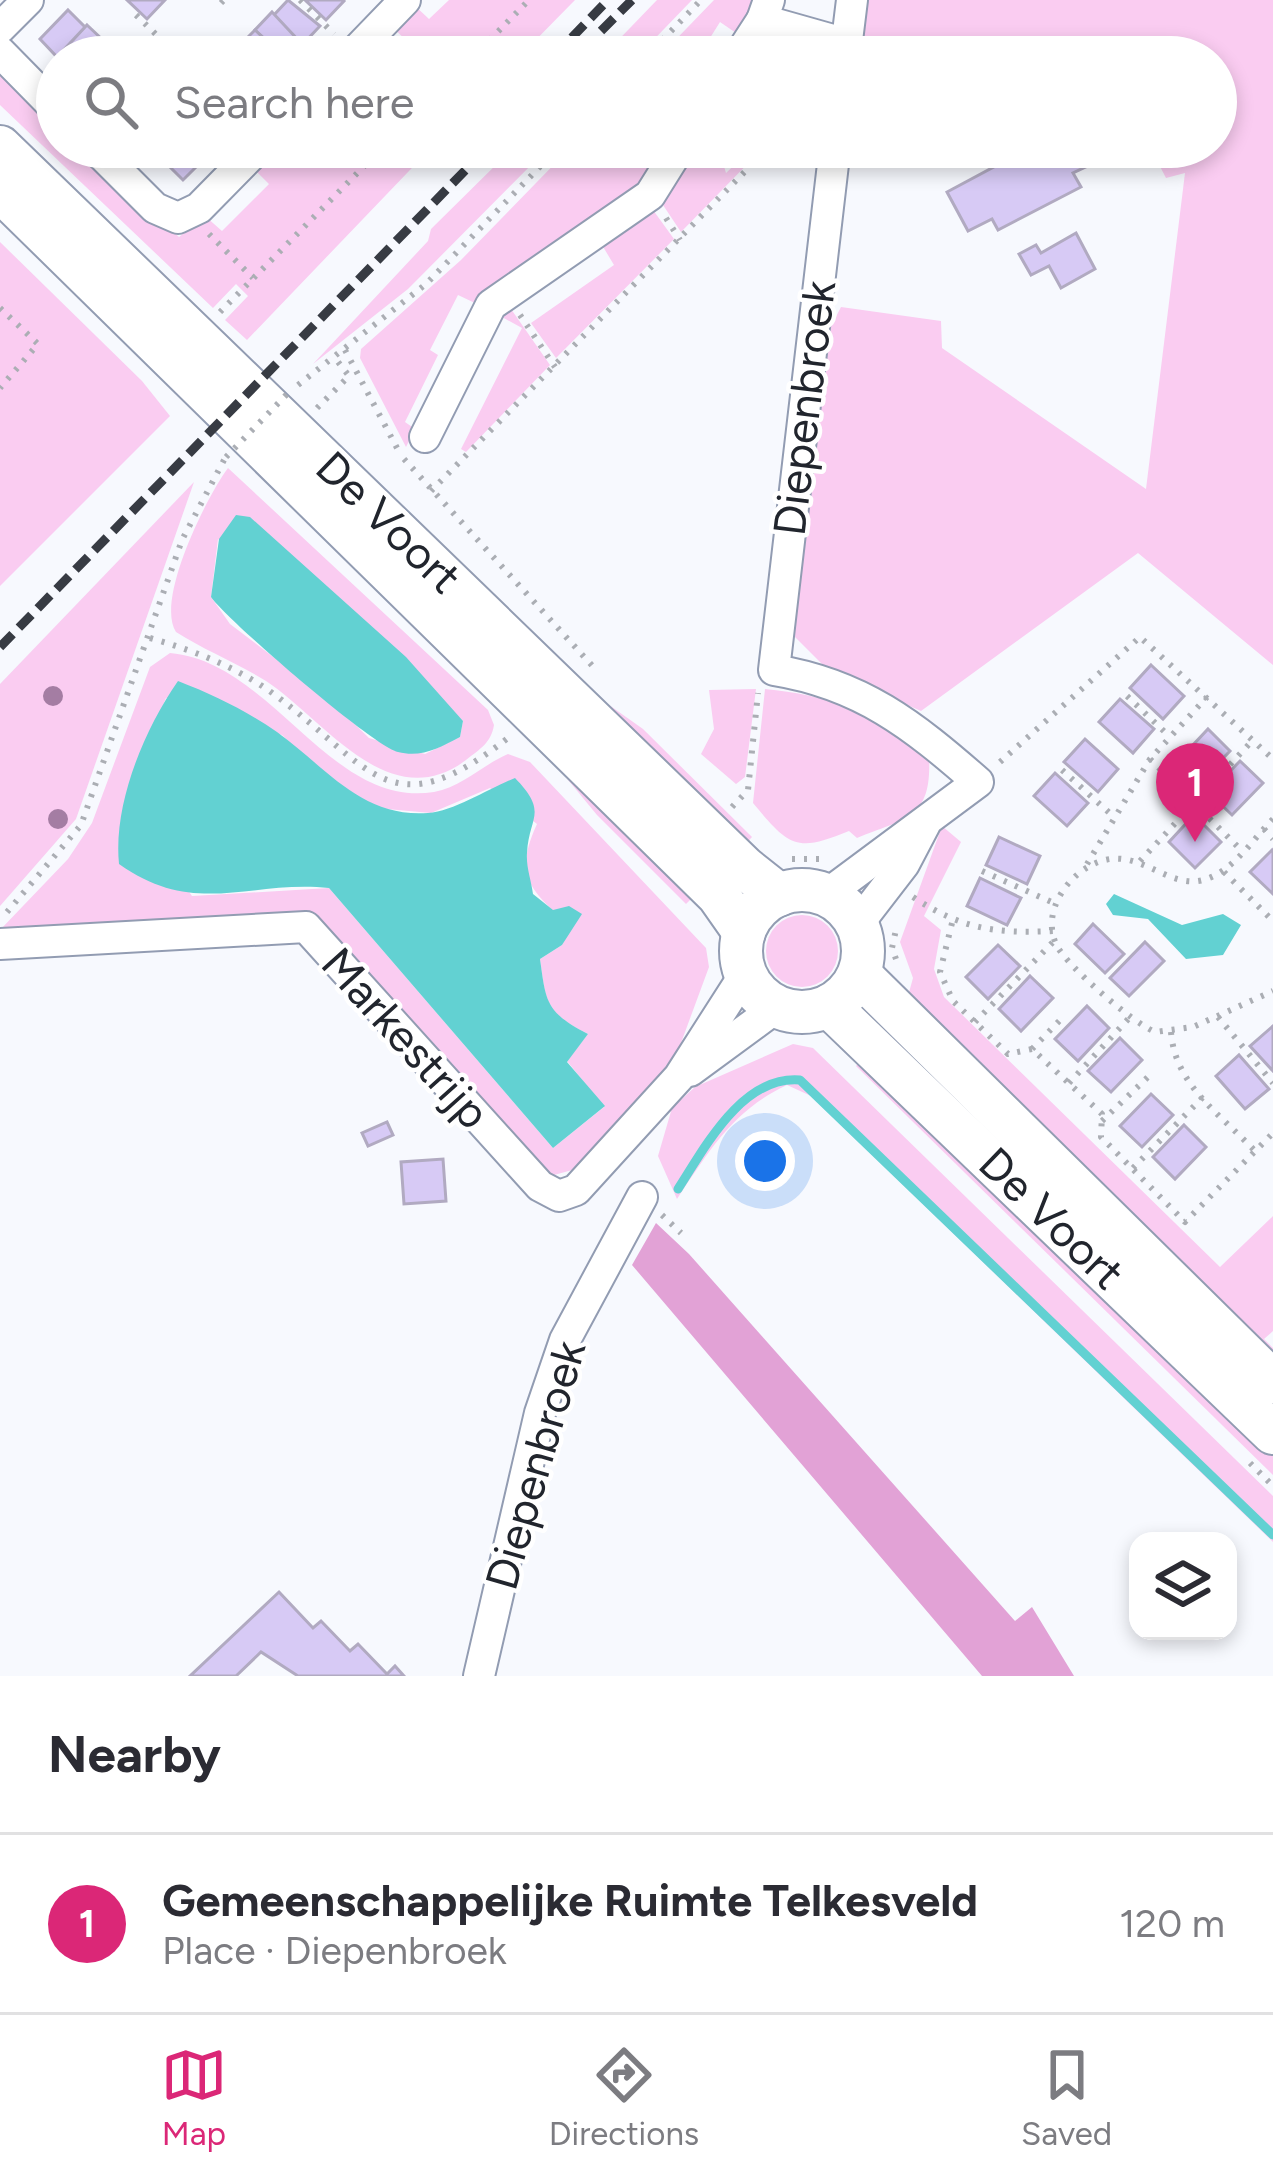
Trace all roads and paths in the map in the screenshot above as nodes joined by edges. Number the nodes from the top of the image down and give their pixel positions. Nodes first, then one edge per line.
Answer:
1 (28, 0) edge
2 (300, 0) edge
3 (405, 0) edge
4 (529, 0) edge
5 (701, 0) edge
6 (852, 0) edge
7 (766, 10) edge
8 (136, 15) dead end
9 (0, 28) edge
10 (157, 36) edge
11 (333, 36) edge
12 (370, 36) edge
13 (493, 36) edge
14 (666, 36) edge
15 (751, 36) edge
16 (818, 36) edge
17 (848, 36) edge
18 (0, 52) edge
19 (36, 89) edge
20 (0, 147) edge
21 (115, 168) edge
22 (238, 168) edge
23 (362, 168) edge
24 (539, 168) edge
25 (667, 168) edge
26 (749, 168) edge
27 (833, 168) edge
28 (0, 190) edge
29 (190, 214) junction
30 (253, 278) junction
31 (506, 295) junction
32 (0, 308) edge
33 (210, 323) dead end
34 (345, 350) junction
35 (335, 358) junction
36 (555, 367) junction
37 (0, 388) edge
38 (307, 418) dead end
39 (425, 437) dead end
40 (431, 492) junction
41 (150, 638) junction
42 (774, 670) junction
43 (607, 682) dead end
44 (1126, 696) dead end
45 (1207, 697) junction
46 (518, 731) dead end
47 (1170, 737) junction
48 (1253, 740) junction
49 (1273, 758) edge
50 (1150, 759) junction
51 (1062, 770) dead end
52 (978, 782) junction
53 (719, 794) dead end
54 (1192, 802) junction
55 (732, 807) junction
56 (1114, 817) junction
57 (1273, 819) edge
58 (744, 820) dead end
59 (925, 824) junction
60 (1264, 829) junction
61 (1273, 839) edge
62 (1243, 852) junction
63 (1140, 861) junction
64 (1085, 867) junction
65 (982, 871) dead end
66 (1224, 872) junction
67 (779, 895) junction
68 (826, 895) junction
69 (910, 896) dead end
70 (1057, 905) junction
71 (0, 920) edge
72 (1273, 921) edge
73 (952, 923) junction
74 (857, 925) junction
75 (744, 932) junction
76 (1054, 936) junction
77 (0, 944) edge
78 (746, 974) junction
79 (859, 974) junction
80 (1273, 991) edge
81 (829, 1006) junction
82 (777, 1007) junction
83 (1065, 1015) dead end
84 (1131, 1016) junction
85 (1217, 1016) junction
86 (975, 1022) junction
87 (1171, 1032) junction
88 (1032, 1049) junction
89 (1150, 1075) dead end
90 (680, 1077) junction
91 (1069, 1083) junction
92 (1273, 1083) edge
93 (1203, 1097) junction
94 (1102, 1121) junction
95 (1273, 1133) edge
96 (1255, 1150) junction
97 (1132, 1168) junction
98 (643, 1197) dead end
99 (1273, 1382) edge
100 (1273, 1432) edge
101 (479, 1676) edge

1 - 9 street
2 - 11 path
3 - 12 street
4 - 13 path
5 - 14 path
6 - 17 street
7 - 15 street
7 - 16 street
8 - 10 path
18 - 19 street
20 - 67 street, De Voort
21 - 29 street
22 - 29 street
23 - 30 path
24 - 34 path
25 - 31 street
26 - 36 path
27 - 42 street, Diepenbroek
28 - 75 street, De Voort
29 - 30 path
30 - 33 path
31 - 36 path
31 - 39 street
32 - 37 path
34 - 35 path
34 - 40 path, De Voort
35 - 38 path
35 - 41 path, bridge
36 - 40 path
40 - 43 path, De Voort
41 - 46 path
41 - 71 path
42 - 52 street
42 - 55 path
44 - 47 path
45 - 47 path
45 - 48 path
45 - 52 path
47 - 50 path
48 - 49 path
48 - 54 path
50 - 54 path
50 - 56 path
51 - 56 path
52 - 59 street
53 - 55 path
54 - 62 path
54 - 63 path
55 - 58 path
56 - 64 path
57 - 60 path
59 - 68 street
59 - 74 street
60 - 61 path
60 - 62 path
62 - 66 path
63 - 64 path
63 - 66 path
64 - 70 path
65 - 70 path
66 - 72 path
67 - 68 street
67 - 75 street
68 - 74 street
69 - 73 path
70 - 76 path
73 - 76 path
73 - 86 path
74 - 79 street
75 - 78 street
76 - 84 path
76 - 86 path
77 - 90 street, Markestrijp
78 - 82 street
78 - 90 street
79 - 81 street
79 - 99 street, De Voort
80 - 85 path
81 - 82 street
81 - 100 street, De Voort
82 - 90 street
83 - 88 path
84 - 87 path
84 - 91 path
85 - 87 path
85 - 92 path
86 - 88 path
87 - 93 path
88 - 91 path
89 - 94 path
91 - 94 path
93 - 96 path
93 - 97 path
94 - 97 path
95 - 96 path
96 - 97 path
98 - 101 street, Diepenbroek

